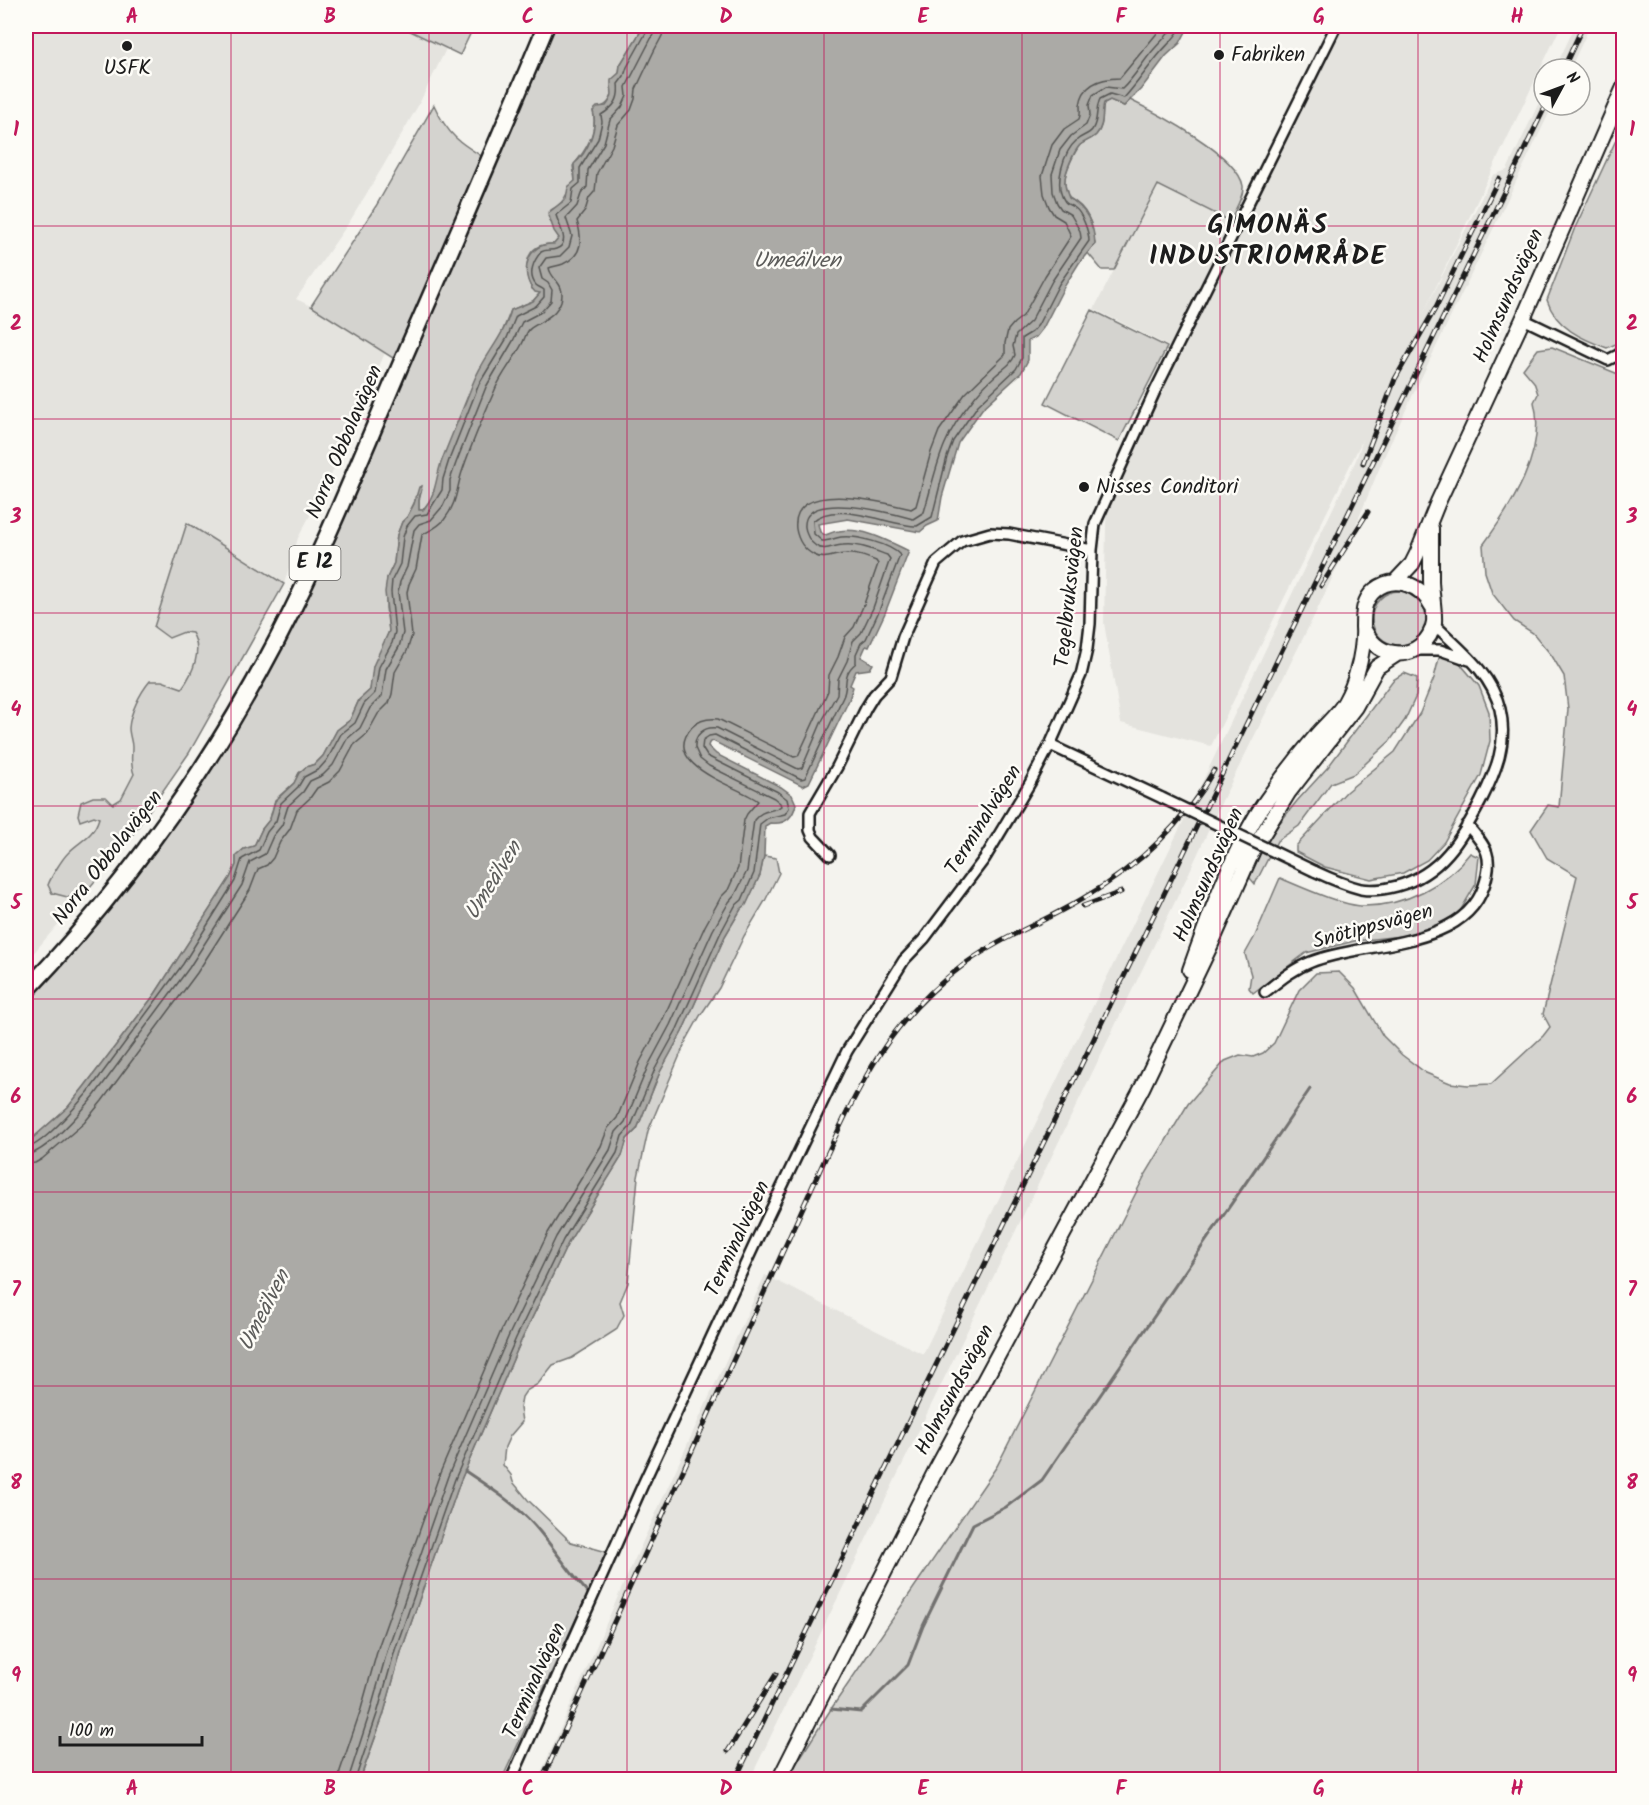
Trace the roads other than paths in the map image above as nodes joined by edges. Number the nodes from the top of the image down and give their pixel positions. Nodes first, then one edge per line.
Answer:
1 (546, 26) edge
2 (1336, 26) edge
3 (1623, 87) edge
4 (1523, 319) junction
5 (1623, 344) edge
6 (1431, 520) junction
7 (1092, 550) junction
8 (1395, 582) junction
9 (1432, 606) junction
10 (1434, 623) junction
11 (1363, 628) junction
12 (1414, 650) junction
13 (1397, 654) junction
14 (1471, 661) junction
15 (1050, 745) junction
16 (1467, 825) junction
17 (830, 855) dead end
18 (26, 991) edge
19 (1265, 992) dead end
20 (1174, 1024) junction
21 (511, 1779) edge
22 (779, 1779) edge

1 - 18 highway, Norra Obbolavägen / E 12
2 - 7 street, Tegelbruksvägen
3 - 4 main road, Holmsundsvägen
4 - 5 street
4 - 6 main road, Holmsundsvägen
6 - 8 main road, Holmsundsvägen
6 - 9 main road, Holmsundsvägen
7 - 15 street, Tegelbruksvägen
7 - 17 street
8 - 9 main road
8 - 11 main road, Holmsundsvägen
9 - 10 main road, Holmsundsvägen
10 - 12 main road
10 - 14 street
11 - 13 main road
11 - 20 main road, Holmsundsvägen
12 - 13 main road, Holmsundsvägen
12 - 14 street
13 - 20 main road, Holmsundsvägen
14 - 16 street
15 - 16 street, bridge
15 - 21 street, Terminalvägen
16 - 19 street, Snötippsvägen
20 - 22 main road, Holmsundsvägen

